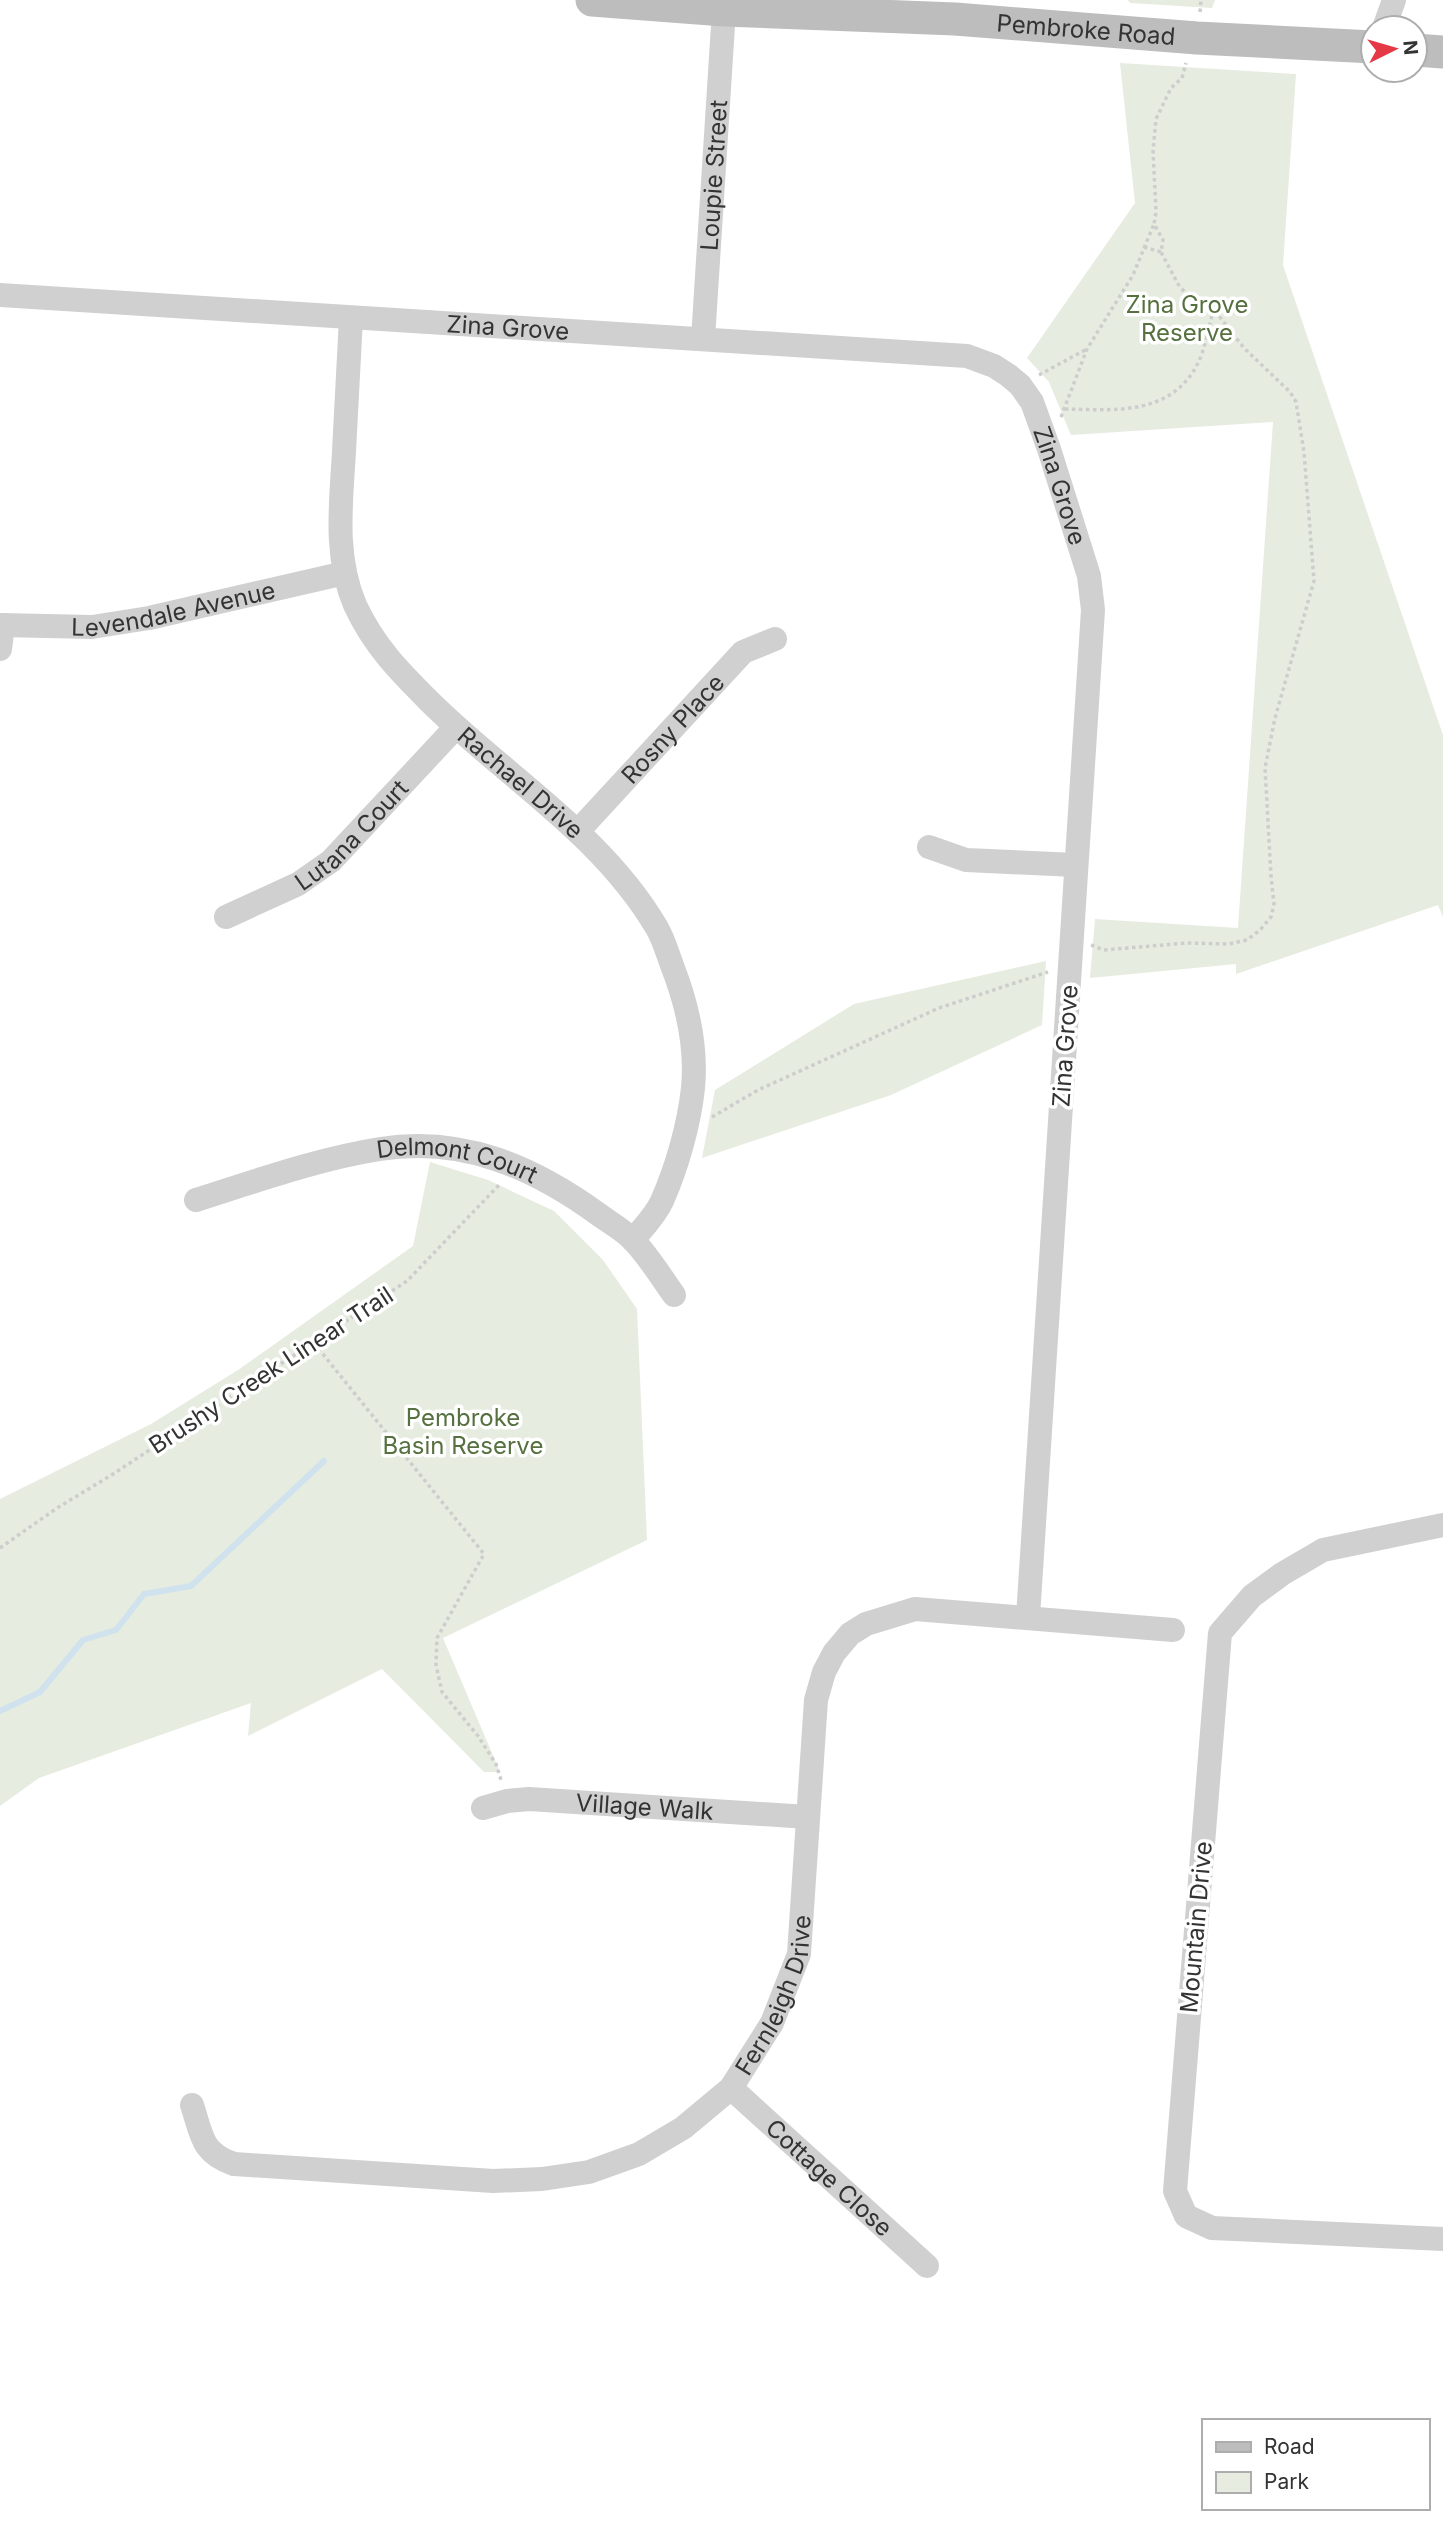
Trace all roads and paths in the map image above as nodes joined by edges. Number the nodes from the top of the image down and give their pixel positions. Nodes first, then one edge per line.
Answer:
1 (592, 0) edge
2 (724, 10) junction
3 (954, 10) edge
4 (1197, 38) junction
5 (1359, 46) edge
6 (1154, 224) junction
7 (1144, 247) junction
8 (1161, 252) junction
9 (0, 295) edge
10 (1213, 311) junction
11 (351, 318) junction
12 (703, 339) junction
13 (1087, 349) junction
14 (1020, 385) junction
15 (1065, 409) junction
16 (1049, 449) junction
17 (345, 573) junction
18 (1, 633) edge
19 (775, 639) dead end
20 (456, 727) junction
21 (579, 830) junction
22 (929, 847) dead end
23 (1075, 865) junction
24 (226, 917) dead end
25 (1072, 944) junction
26 (690, 1119) junction
27 (520, 1166) junction
28 (196, 1200) dead end
29 (633, 1240) junction
30 (674, 1295) dead end
31 (314, 1343) junction
32 (1443, 1525) edge
33 (0, 1548) edge
34 (1028, 1617) junction
35 (1173, 1629) dead end
36 (496, 1764) dead end
37 (483, 1808) dead end
38 (808, 1817) junction
39 (731, 2088) junction
40 (192, 2105) dead end
41 (1443, 2239) edge
42 (927, 2266) dead end

1 - 2 street, Pembroke Road
2 - 3 street, Pembroke Road
2 - 12 street, Loupie Street
3 - 4 street, Pembroke Road
4 - 5 street, Pembroke Road
4 - 6 path
6 - 7 path
6 - 8 path
7 - 8 path
7 - 13 path
8 - 10 path
9 - 11 street, Zina Grove
10 - 15 path
10 - 25 path
11 - 12 street, Zina Grove
11 - 17 street, Rachael Drive
12 - 14 street, Zina Grove
13 - 14 path
13 - 15 path
14 - 16 street, Zina Grove
15 - 16 path
16 - 23 street, Zina Grove
17 - 18 street, Levendale Avenue
17 - 20 street, Rachael Drive
19 - 21 street, Rosny Place
20 - 21 street, Rachael Drive
20 - 24 street, Lutana Court
21 - 26 street, Rachael Drive
22 - 23 street
23 - 25 street, Zina Grove
25 - 26 path
25 - 34 street, Zina Grove
26 - 29 street, Rachael Drive
27 - 28 street, Delmont Court
27 - 29 street, Delmont Court
27 - 31 path, Brushy Creek Linear Trail
29 - 30 street, Delmont Court
31 - 33 path, Brushy Creek Linear Trail
31 - 36 path
32 - 41 street, Mountain Drive
34 - 35 street, Fernleigh Drive
34 - 38 street, Fernleigh Drive
37 - 38 street, Village Walk
38 - 39 street, Fernleigh Drive
39 - 40 street, Fernleigh Drive
39 - 42 street, Cottage Close

